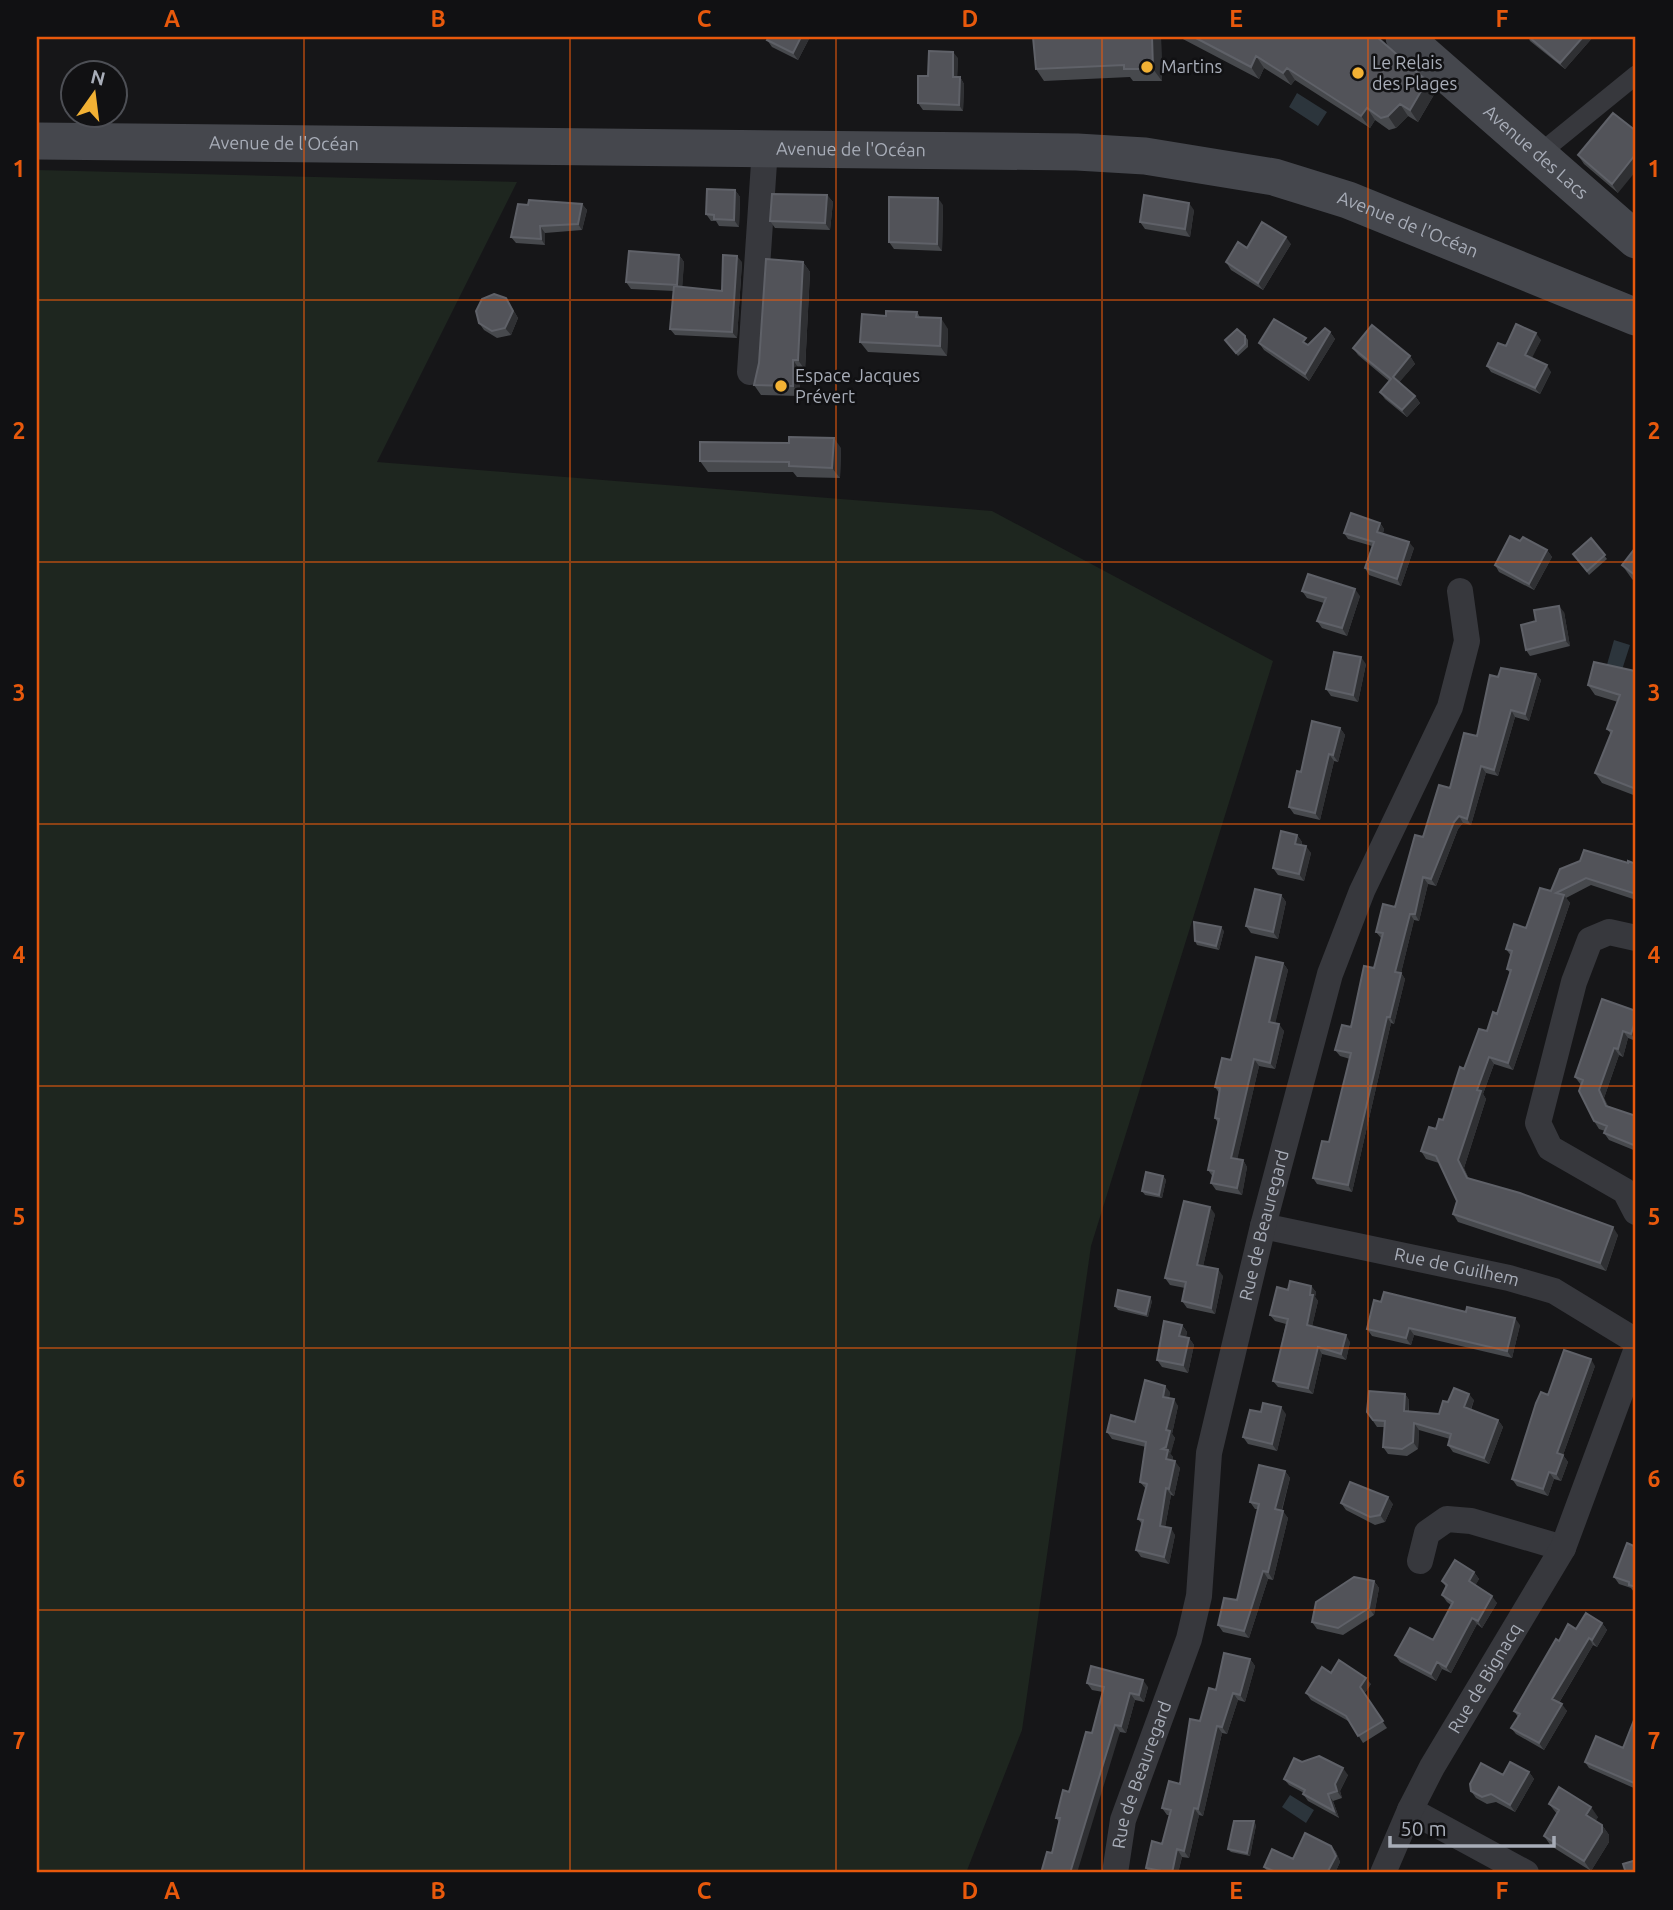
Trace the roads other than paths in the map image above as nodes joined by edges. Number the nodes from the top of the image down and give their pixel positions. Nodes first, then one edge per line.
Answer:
1 (1404, 37) edge
2 (1636, 75) edge
3 (37, 141) edge
4 (765, 148) junction
5 (1539, 154) junction
6 (1636, 240) edge
7 (1636, 317) edge
8 (750, 372) dead end
9 (1460, 591) dead end
10 (1636, 938) edge
11 (1636, 1212) edge
12 (1263, 1226) junction
13 (1636, 1341) edge
14 (1636, 1350) edge
15 (1563, 1548) junction
16 (1420, 1562) dead end
17 (1410, 1810) junction
18 (1115, 1873) edge
19 (1383, 1873) edge
20 (1526, 1873) edge

1 - 5 main road, Avenue des Lacs
2 - 5 street
3 - 4 main road, Avenue de l'Océan
4 - 7 main road, Avenue de l'Océan
4 - 8 street
5 - 6 main road, Avenue des Lacs
9 - 12 street, Rue de Beauregard
10 - 11 street
12 - 13 street, Rue de Guilhem
12 - 18 street, Rue de Beauregard
14 - 15 street, Rue de Bignacq
15 - 16 street
15 - 17 street, Rue de Bignacq
17 - 19 street, Rue de Bignacq
17 - 20 street

